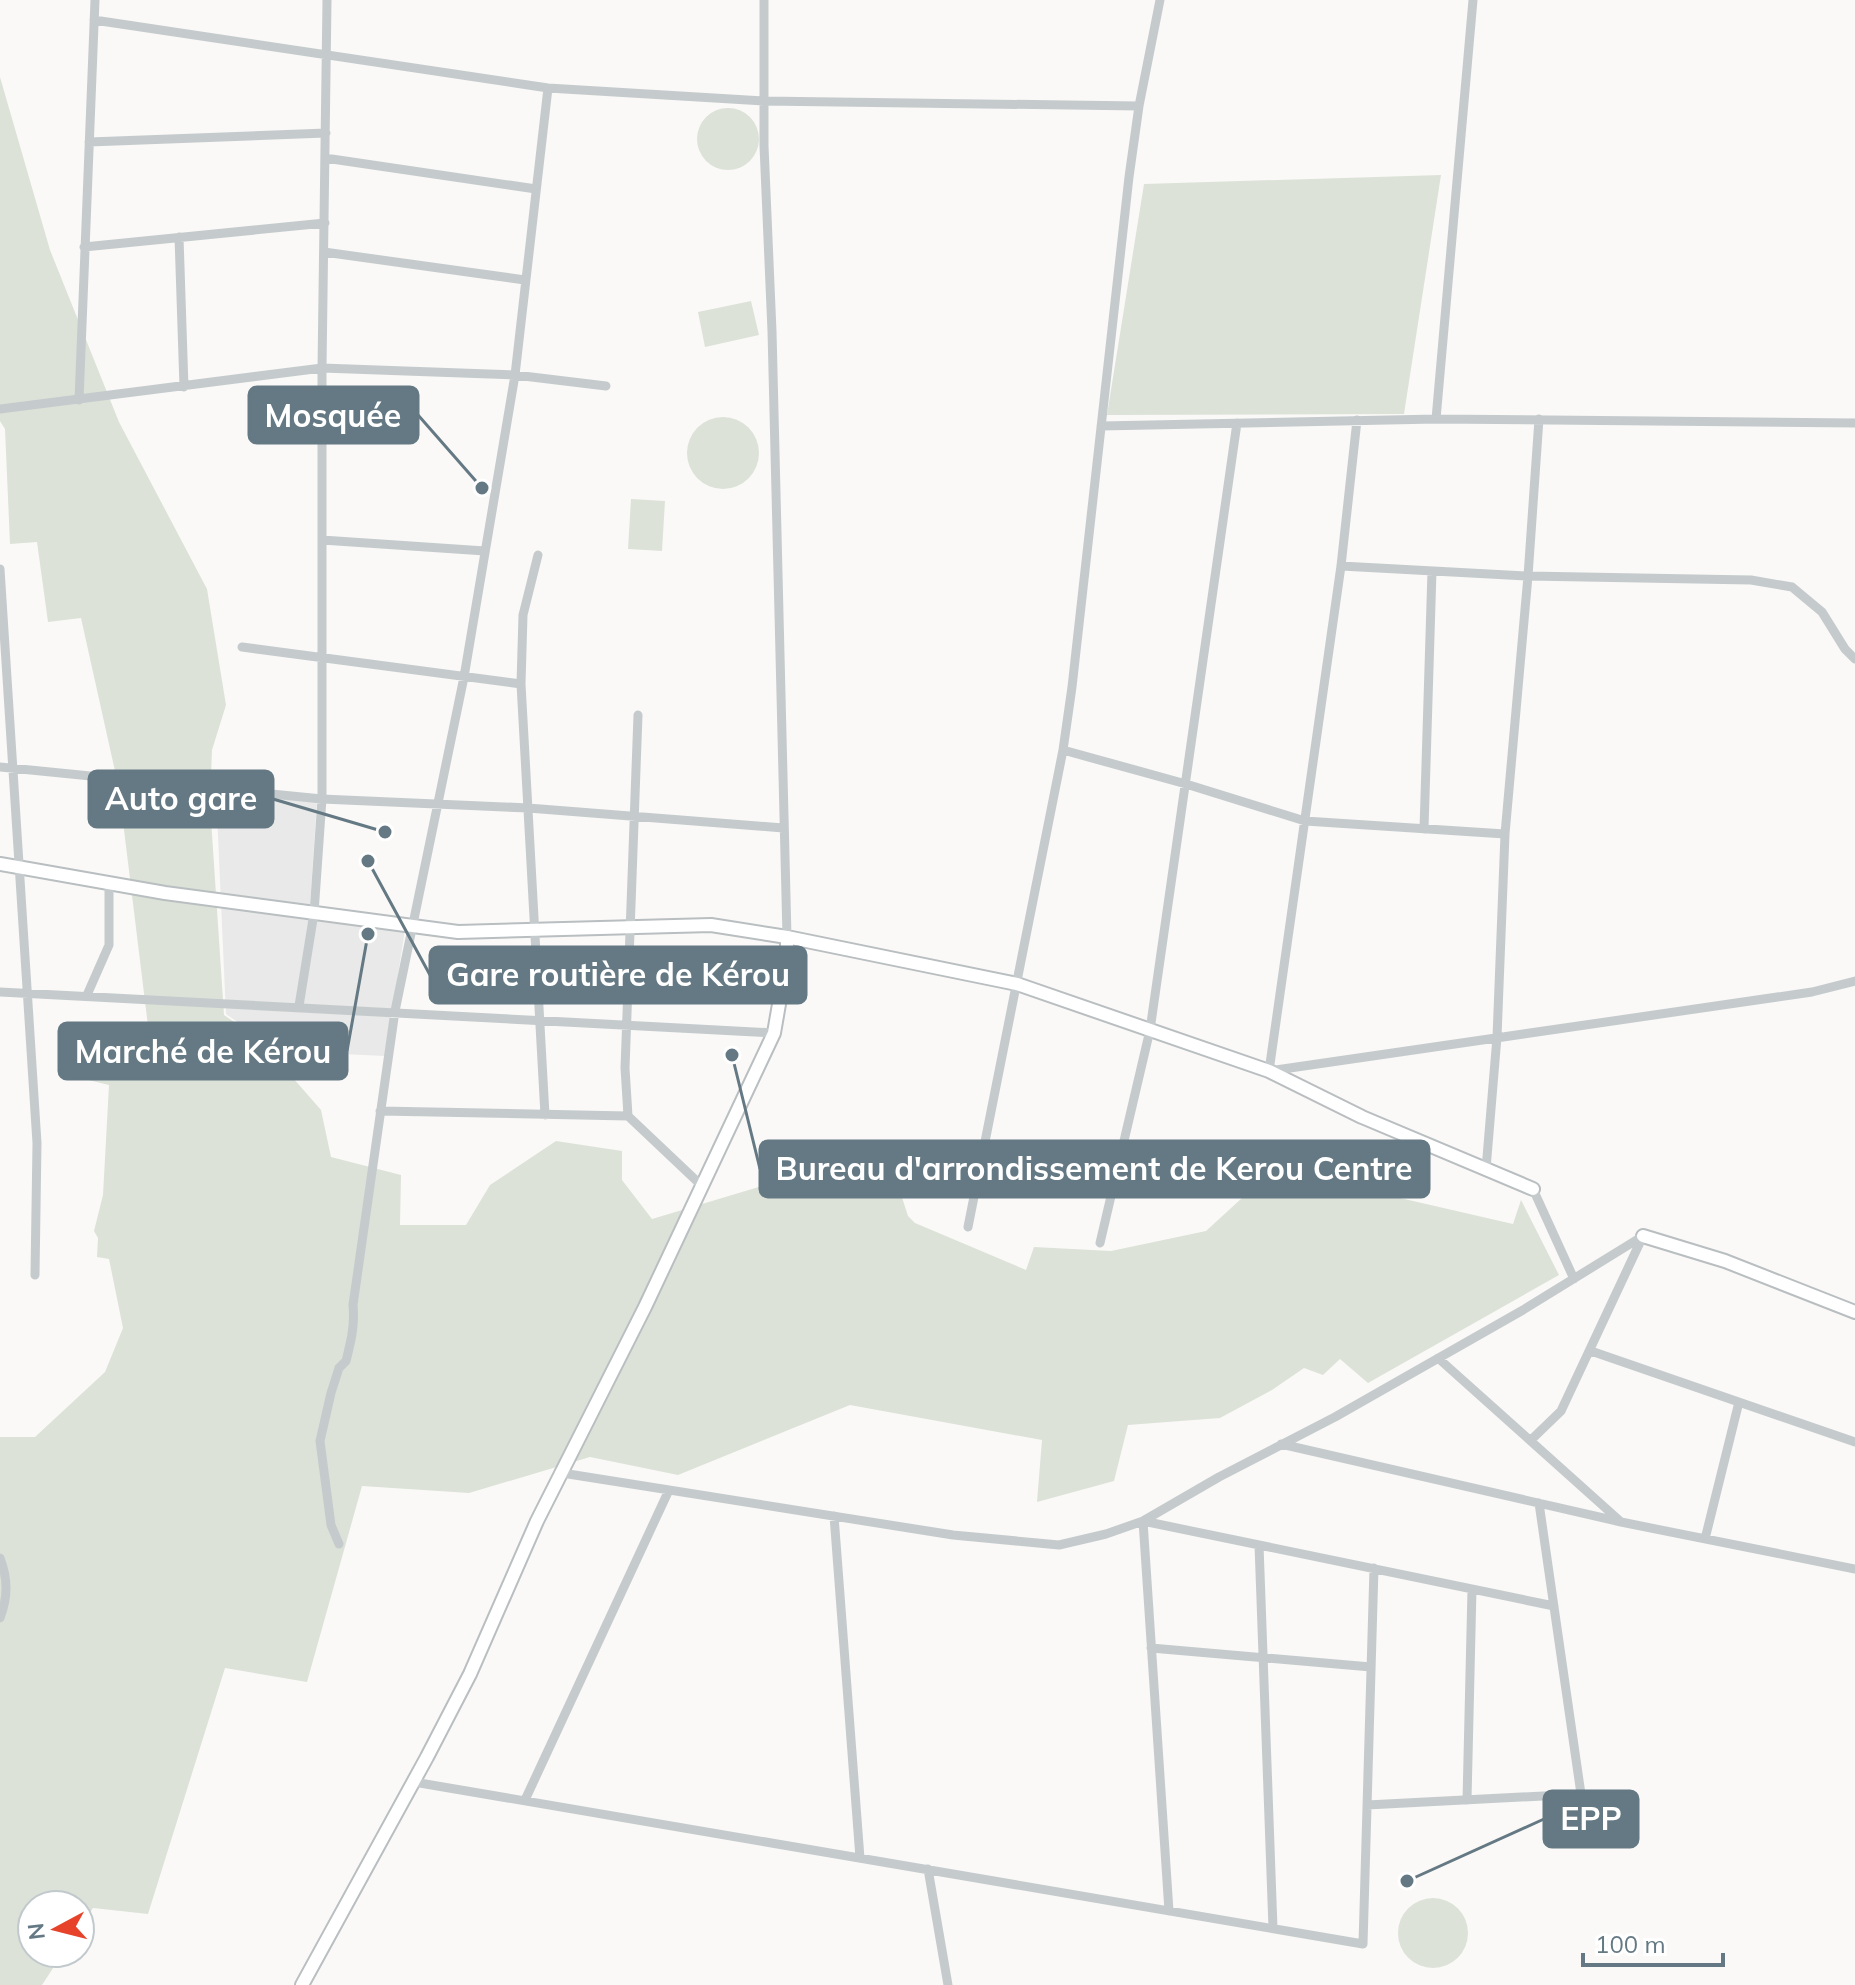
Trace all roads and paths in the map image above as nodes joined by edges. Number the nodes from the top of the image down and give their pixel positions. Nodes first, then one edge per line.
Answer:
1 (95, 0) edge
2 (327, 0) edge
3 (764, 0) edge
4 (1160, 0) edge
5 (1473, 0) edge
6 (94, 20) junction
7 (326, 55) junction
8 (548, 88) junction
9 (764, 101) junction
10 (1139, 106) junction
11 (326, 133) junction
12 (89, 142) junction
13 (325, 158) junction
14 (536, 189) junction
15 (325, 223) junction
16 (179, 237) junction
17 (84, 247) junction
18 (324, 252) junction
19 (525, 280) junction
20 (322, 368) junction
21 (515, 375) junction
22 (606, 386) dead end
23 (184, 387) junction
24 (79, 400) junction
25 (0, 409) edge
26 (1436, 419) junction
27 (1539, 419) junction
28 (1357, 420) junction
29 (1237, 423) junction
30 (1855, 423) edge
31 (1101, 426) junction
32 (322, 540) junction
33 (485, 551) junction
34 (538, 555) dead end
35 (1341, 566) junction
36 (0, 569) edge
37 (1432, 571) junction
38 (1528, 576) junction
39 (242, 647) dead end
40 (321, 657) junction
41 (1855, 659) edge
42 (464, 677) junction
43 (521, 684) junction
44 (638, 715) dead end
45 (1063, 750) junction
46 (0, 767) edge
47 (13, 768) junction
48 (1186, 784) junction
49 (322, 799) junction
50 (439, 804) junction
51 (528, 808) junction
52 (634, 816) junction
53 (1305, 821) junction
54 (783, 828) junction
55 (1424, 829) junction
56 (1505, 834) junction
57 (0, 864) edge
58 (19, 867) junction
59 (109, 883) junction
60 (313, 913) junction
61 (412, 926) junction
62 (630, 929) junction
63 (533, 930) junction
64 (787, 937) junction
65 (1855, 981) edge
66 (1017, 984) junction
67 (0, 992) edge
68 (26, 992) junction
69 (87, 995) junction
70 (299, 1006) junction
71 (395, 1011) junction
72 (539, 1019) junction
73 (627, 1024) junction
74 (1150, 1030) junction
75 (774, 1033) junction
76 (1497, 1037) junction
77 (1269, 1071) junction
78 (380, 1111) junction
79 (545, 1115) junction
80 (628, 1116) junction
81 (1486, 1169) junction
82 (702, 1186) junction
83 (1533, 1189) joint
84 (968, 1227) dead end
85 (1643, 1236) junction
86 (1100, 1243) dead end
87 (35, 1275) dead end
88 (1574, 1279) junction
89 (1855, 1312) edge
90 (1591, 1351) junction
91 (1438, 1358) junction
92 (1739, 1402) junction
93 (1531, 1440) junction
94 (1855, 1442) edge
95 (1281, 1444) junction
96 (562, 1473) junction
97 (669, 1490) junction
98 (1539, 1503) junction
99 (834, 1516) junction
100 (1143, 1521) junction
101 (1621, 1522) junction
102 (1705, 1539) junction
103 (339, 1544) dead end
104 (1259, 1545) junction
105 (0, 1558) edge
106 (1855, 1567) edge
107 (1374, 1568) junction
108 (1472, 1589) junction
109 (1554, 1606) junction
110 (0, 1618) edge
111 (1151, 1648) junction
112 (1264, 1658) junction
113 (1371, 1667) junction
114 (414, 1782) junction
115 (525, 1800) junction
116 (1467, 1800) junction
117 (1367, 1805) junction
118 (860, 1858) junction
119 (928, 1869) junction
120 (1169, 1911) junction
121 (1273, 1928) junction
122 (302, 1985) edge
123 (948, 1985) edge

1 - 6 street
2 - 7 street
3 - 9 street
4 - 10 street
5 - 26 street
6 - 7 street
6 - 12 street
7 - 8 street
7 - 11 street
8 - 9 street
8 - 14 street
9 - 10 street
9 - 54 street
10 - 31 street
11 - 12 street
11 - 13 street
12 - 17 street
13 - 14 street
13 - 15 street
14 - 19 street
15 - 16 street
15 - 18 street
16 - 17 street
16 - 23 street
17 - 24 street
18 - 19 street
18 - 20 street
19 - 21 street
20 - 21 street
20 - 23 street
20 - 32 street
21 - 22 street
21 - 33 street
23 - 24 street
24 - 25 street
26 - 27 street
26 - 28 street
27 - 30 street
27 - 38 street
28 - 29 street
28 - 35 street
29 - 31 street
29 - 48 street
31 - 45 street
32 - 33 street
32 - 40 street
33 - 42 street
34 - 43 street
35 - 37 street
35 - 53 street
36 - 47 street
37 - 38 street
37 - 55 street
38 - 41 street
38 - 56 street
39 - 40 street
40 - 42 street
40 - 49 street
42 - 43 street
42 - 50 street
43 - 51 street
44 - 52 street
45 - 48 street
45 - 66 street
46 - 47 street
47 - 49 street
47 - 58 street
48 - 53 street
48 - 74 street
49 - 50 street
49 - 60 street
50 - 51 street
50 - 61 street
51 - 52 street
51 - 63 street
52 - 54 street
52 - 62 street
53 - 55 street
53 - 77 street
54 - 64 street
55 - 56 street
56 - 76 street
57 - 58 main road
58 - 59 main road
58 - 68 street
59 - 60 main road
59 - 69 street
60 - 61 main road
60 - 70 street
61 - 63 main road
61 - 71 street
62 - 63 main road
62 - 64 main road
62 - 73 street
63 - 72 street
64 - 66 main road
64 - 75 main road
65 - 76 street
66 - 74 main road
66 - 84 street
67 - 68 street
68 - 69 street
68 - 87 street
69 - 70 street
70 - 71 street
71 - 72 street
71 - 78 street
72 - 73 street
72 - 79 street
73 - 75 street
73 - 80 street
74 - 77 main road
74 - 86 street
75 - 82 main road
76 - 77 street
76 - 81 street
77 - 81 main road
78 - 79 street
78 - 103 street
79 - 80 street
80 - 82 street
81 - 83 main road
82 - 96 main road
83 - 88 street
85 - 88 street
85 - 89 main road
85 - 90 street
88 - 91 street
90 - 92 street
90 - 93 street
91 - 93 street
91 - 95 street
92 - 94 street
92 - 102 street
93 - 101 street
95 - 98 street
95 - 100 street
96 - 97 street
96 - 114 main road
97 - 99 street
97 - 115 street
98 - 101 street
98 - 109 street
99 - 100 street
99 - 118 street
100 - 104 street
100 - 111 street
101 - 102 street
102 - 106 street
104 - 107 street
104 - 112 street
105 - 110 street
107 - 108 street
107 - 113 street
108 - 109 street
108 - 116 street
109 - 116 street
111 - 112 street
111 - 120 street
112 - 113 street
112 - 121 street
113 - 117 street
114 - 115 street
114 - 122 main road
115 - 118 street
116 - 117 street
117 - 121 street
118 - 119 street
119 - 120 street
119 - 123 street
120 - 121 street

